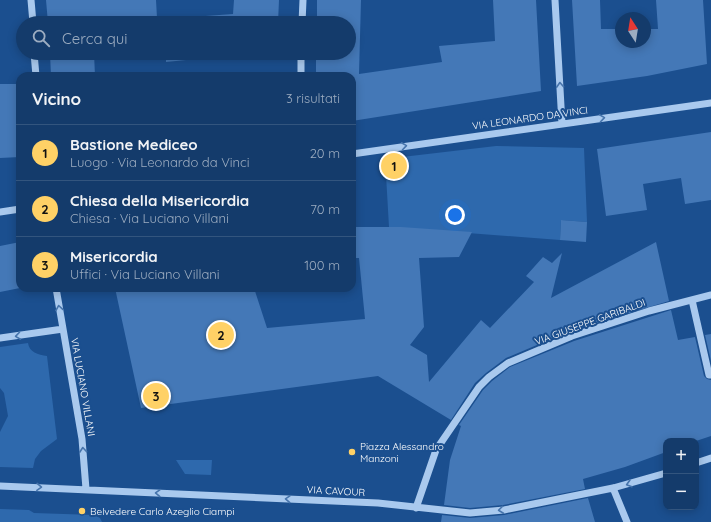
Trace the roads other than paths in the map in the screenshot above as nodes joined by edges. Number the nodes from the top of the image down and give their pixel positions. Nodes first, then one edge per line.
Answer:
1 (31, 0) edge
2 (302, 0) edge
3 (555, 0) edge
4 (32, 16) edge
5 (302, 16) edge
6 (35, 60) edge
7 (301, 60) edge
8 (36, 72) edge
9 (301, 72) edge
10 (711, 103) edge
11 (562, 124) junction
12 (356, 153) edge
13 (16, 210) edge
14 (0, 212) edge
15 (57, 292) edge
16 (711, 295) edge
17 (692, 300) junction
18 (63, 329) junction
19 (0, 338) edge
20 (711, 375) edge
21 (711, 458) edge
22 (699, 462) edge
23 (663, 474) edge
24 (0, 486) edge
25 (613, 488) junction
26 (86, 489) junction
27 (416, 508) junction
28 (627, 522) edge

1 - 4 street
2 - 5 street
11 -> 3 street
6 - 8 street
7 - 9 street
11 -> 10 street, VIA LEONARDO DA VINCI
12 -> 11 street, VIA LEONARDO DA VINCI
13 - 14 street
18 -> 15 street, VIA LUCIANO VILLANI
16 - 17 street, VIA GIUSEPPE GARIBALDI
17 - 20 street
17 - 27 street, VIA GIUSEPPE GARIBALDI
18 -> 19 street
26 -> 18 street, VIA LUCIANO VILLANI
21 - 22 street
23 -> 25 street, VIA CAVOUR
24 -> 26 street, VIA CAVOUR
25 -> 27 street, VIA CAVOUR
25 - 28 street
27 -> 26 street, VIA CAVOUR

